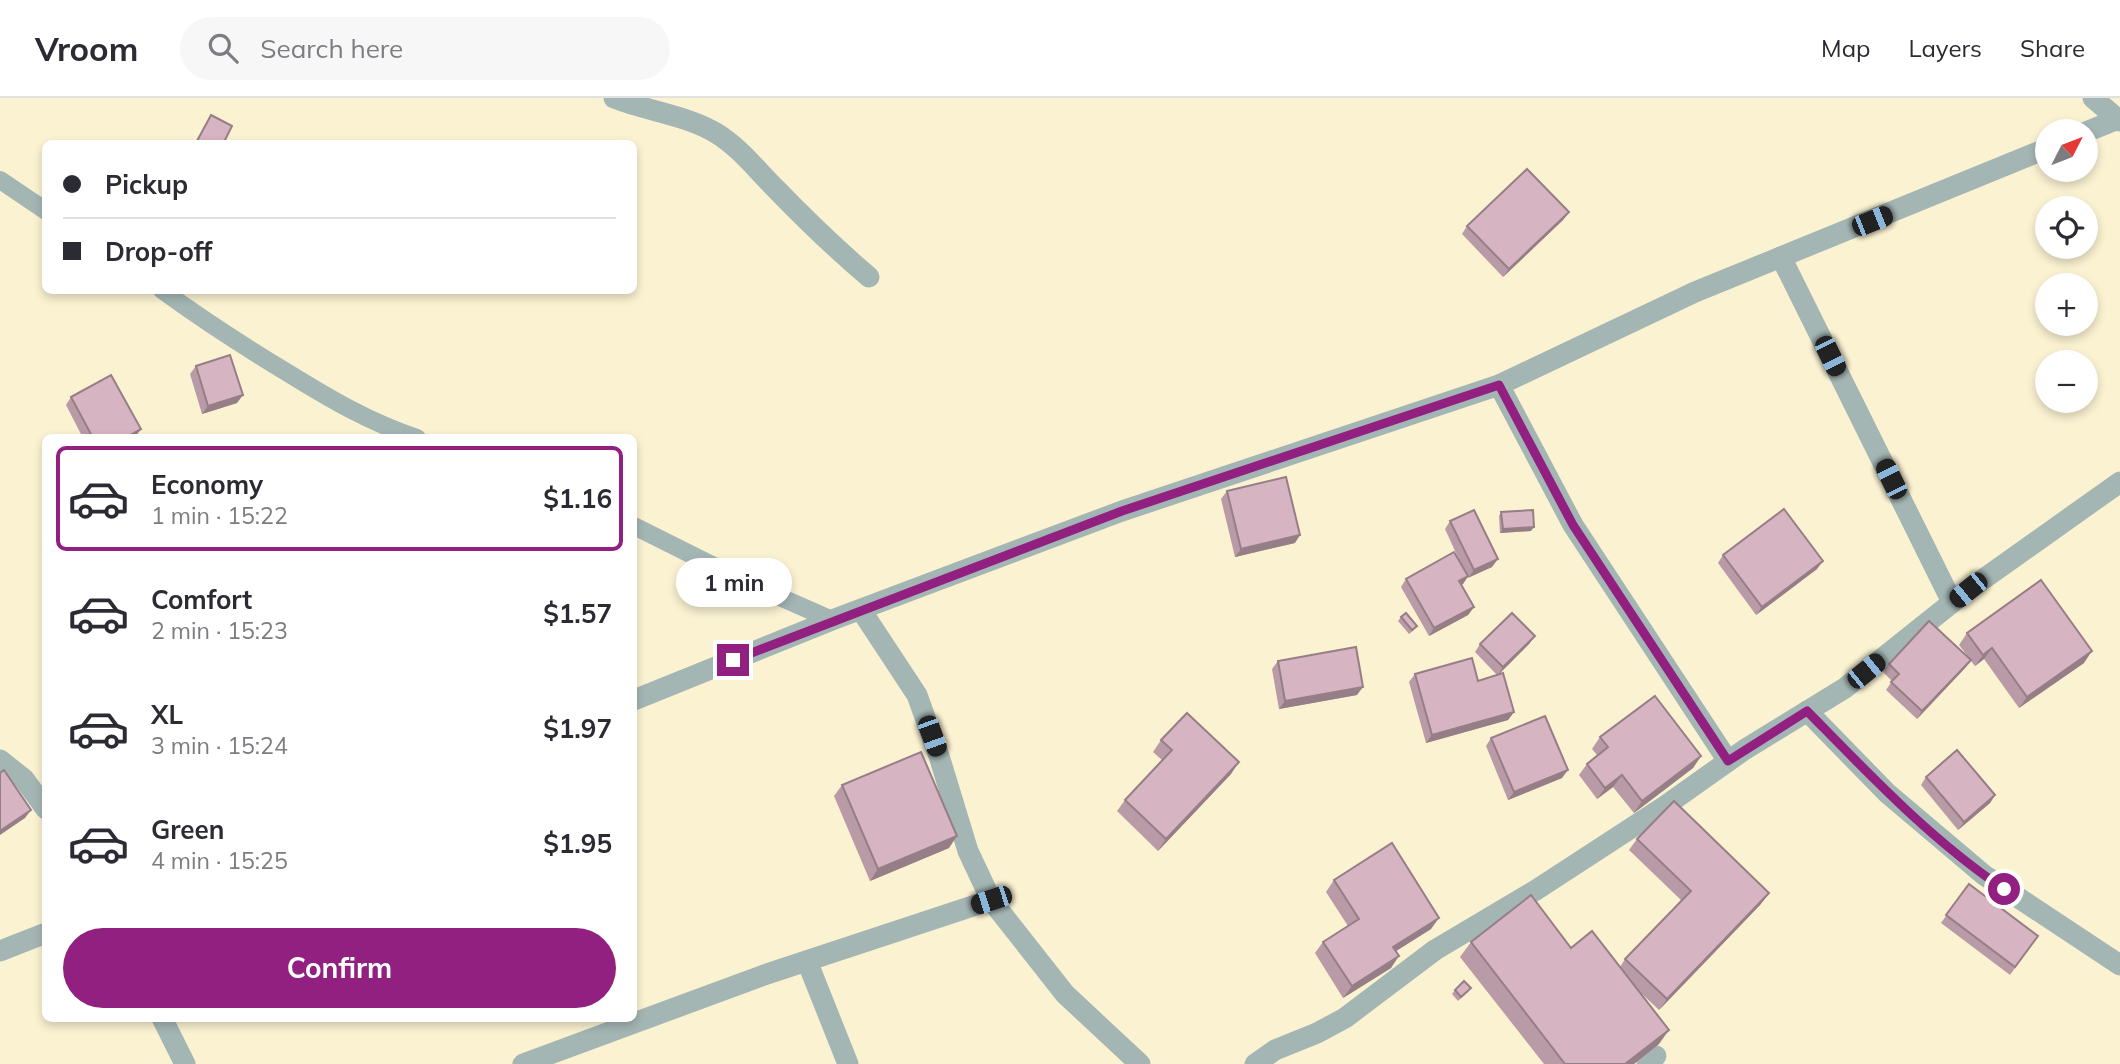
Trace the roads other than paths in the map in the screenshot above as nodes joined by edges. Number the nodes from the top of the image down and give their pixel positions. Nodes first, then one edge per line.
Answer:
1 (614, 98) edge
2 (2093, 98) edge
3 (2119, 120) edge
4 (2098, 128) edge
5 (2035, 153) edge
6 (0, 180) edge
7 (42, 208) edge
8 (1781, 257) junction
9 (869, 277) dead end
10 (167, 294) edge
11 (1499, 385) junction
12 (405, 434) edge
13 (2120, 482) edge
14 (637, 528) edge
15 (1952, 603) junction
16 (861, 610) junction
17 (832, 620) junction
18 (637, 699) edge
19 (1807, 711) junction
20 (0, 760) edge
21 (1728, 761) junction
22 (42, 804) edge
23 (991, 900) junction
24 (42, 935) edge
25 (0, 951) edge
26 (807, 961) junction
27 (2120, 965) edge
28 (164, 1022) edge
29 (185, 1064) edge
30 (523, 1064) edge
31 (848, 1064) edge
32 (1140, 1064) edge
33 (1255, 1064) edge

1 - 9 street
2 - 3 street
3 - 4 street
5 - 8 street
6 - 7 lane
8 - 11 street
8 - 15 street
10 - 12 lane
11 - 16 street
11 - 21 street
13 - 15 street
14 - 17 lane
15 - 19 street
16 - 17 street
16 - 23 street
17 - 18 street
19 - 21 street
19 - 27 street
20 - 22 street
21 - 33 street
23 - 26 street
23 - 32 street
24 - 25 street
26 - 30 street
26 - 31 street
28 - 29 street

